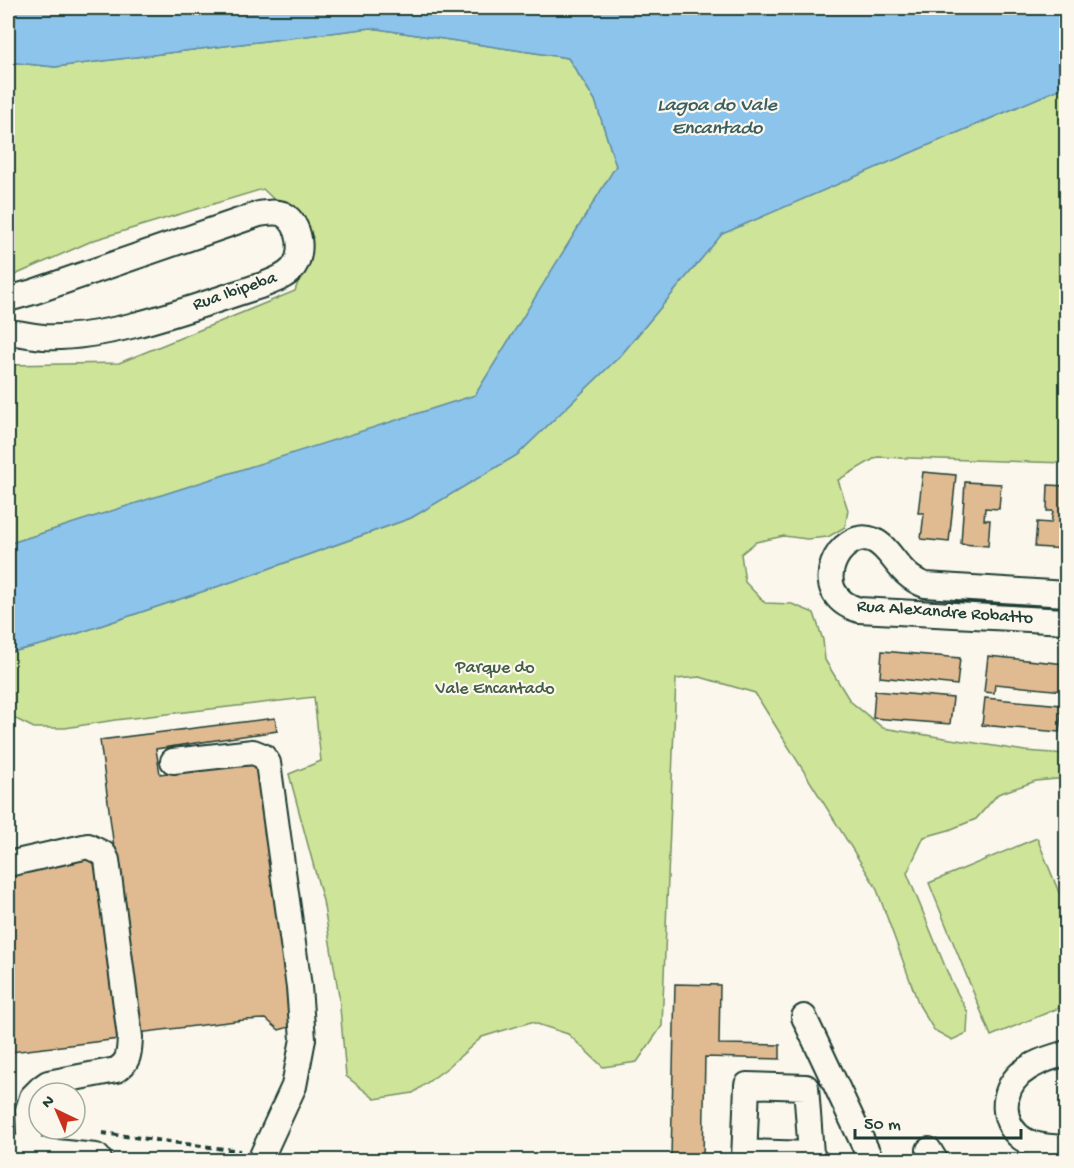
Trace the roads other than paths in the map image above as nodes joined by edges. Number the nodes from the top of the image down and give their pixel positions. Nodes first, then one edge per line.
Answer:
1 (8, 298) edge
2 (8, 332) edge
3 (1066, 594) edge
4 (1066, 621) edge
5 (173, 761) dead end
6 (8, 864) edge
7 (804, 1017) dead end
8 (1066, 1053) edge
9 (94, 1146) edge
10 (1066, 1148) edge
11 (19, 1152) edge
12 (744, 1156) edge
13 (261, 1157) edge
14 (813, 1157) edge
15 (871, 1161) edge

1 - 2 street, Rua Ibipeba
3 - 4 street, Rua Alexandre Robatto
5 - 13 street
6 - 11 street
7 - 15 street
8 - 10 street
9 - 11 main road
12 - 14 street
12 - 14 street

